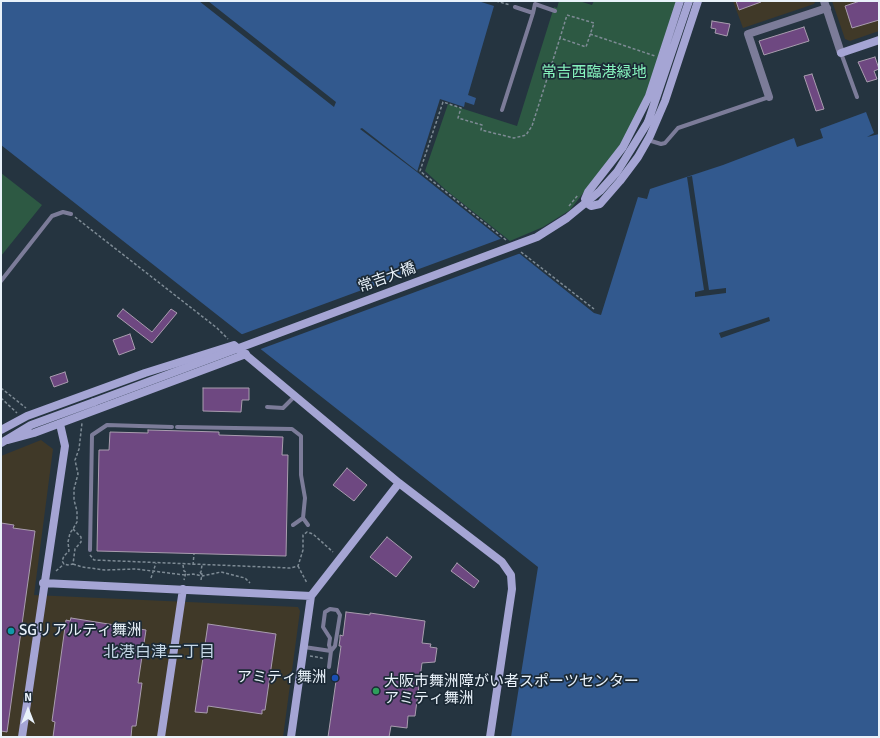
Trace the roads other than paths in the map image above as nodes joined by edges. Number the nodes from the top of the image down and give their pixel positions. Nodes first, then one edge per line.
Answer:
1 (680, 1) edge
2 (689, 1) edge
3 (698, 1) edge
4 (536, 3) edge
5 (826, 5) edge
6 (515, 7) road end
7 (555, 11) dead end
8 (533, 13) junction
9 (879, 40) edge
10 (841, 52) junction
11 (769, 97) joint
12 (857, 97) dead end
13 (502, 110) dead end
14 (648, 140) junction
15 (71, 214) road end
16 (1, 281) edge
17 (246, 354) junction
18 (295, 396) junction
19 (266, 407) dead end
20 (60, 424) junction
21 (31, 425) junction
22 (3, 429) edge
23 (5, 442) edge
24 (399, 483) junction
25 (303, 518) junction
26 (293, 525) dead end
27 (308, 525) dead end
28 (90, 550) road end
29 (44, 583) junction
30 (183, 589) junction
31 (311, 596) junction
32 (304, 647) junction
33 (331, 651) junction
34 (329, 667) dead end
35 (22, 737) edge
36 (161, 737) edge
37 (291, 737) edge
38 (490, 737) edge

1 - 14 street
2 - 21 street, 常吉大橋, bridge
3 - 14 street
4 - 7 lane
4 - 8 lane
5 - 10 street
5 - 11 street
6 - 8 lane
8 - 13 lane
9 - 10 street
10 - 12 lane
11 - 14 lane
15 - 16 lane
17 - 18 street
17 - 20 street
17 - 22 street
18 - 19 lane
18 - 24 street
20 - 23 street
20 - 29 street
21 - 22 street
21 - 23 street
24 - 31 street
24 - 38 street
25 - 26 lane
25 - 27 lane
25 - 28 lane
29 - 30 street
29 - 35 street
30 - 31 street
30 - 36 street
31 - 32 street
32 - 33 lane
32 - 37 street
33 - 33 lane
33 - 34 lane

